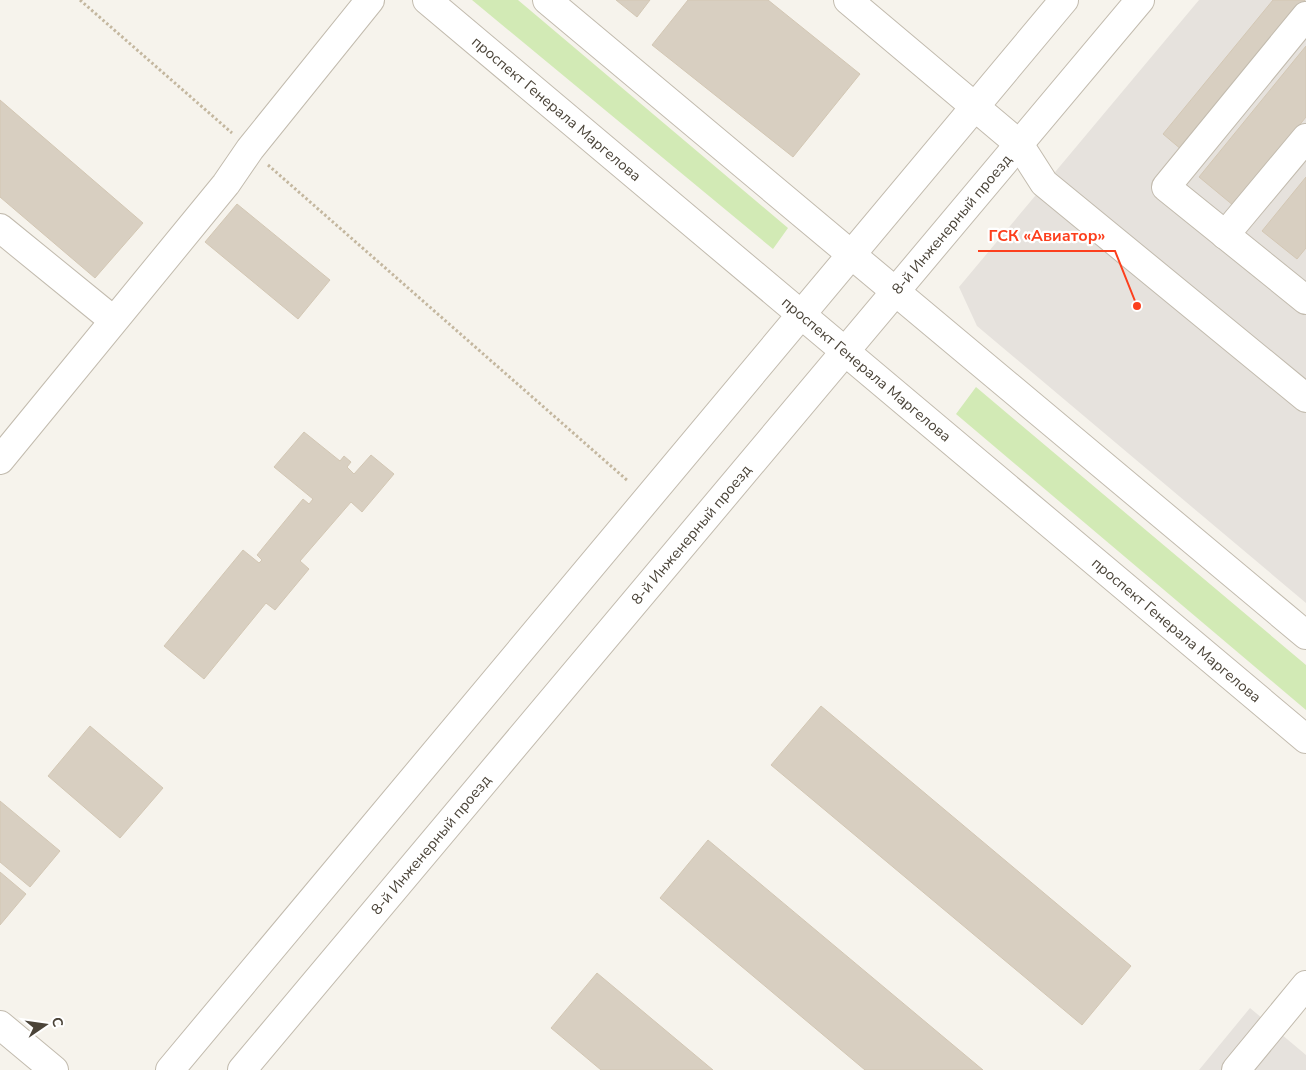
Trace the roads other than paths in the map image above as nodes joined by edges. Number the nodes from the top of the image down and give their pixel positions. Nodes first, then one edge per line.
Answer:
1 (370, 0) edge
2 (427, 0) edge
3 (547, 0) edge
4 (848, 0) edge
5 (1064, 0) edge
6 (1140, 0) edge
7 (1306, 16) edge
8 (976, 106) junction
9 (1306, 138) edge
10 (1019, 144) junction
11 (0, 228) edge
12 (1226, 235) junction
13 (852, 256) junction
14 (1301, 286) edge
15 (895, 292) junction
16 (802, 315) junction
17 (113, 320) junction
18 (845, 351) junction
19 (1306, 398) edge
20 (0, 460) edge
21 (1306, 636) edge
22 (1306, 739) edge
23 (1306, 985) edge
24 (0, 1025) edge
25 (54, 1070) edge
26 (170, 1070) edge
27 (242, 1070) edge
28 (1236, 1070) edge

1 - 17 street
2 - 16 street, проспект Генерала Маргелова
3 - 13 street
4 - 8 street
5 - 8 street
6 - 10 street, 8-й Инженерный проезд
7 - 12 street
8 - 10 street
8 - 13 street
9 - 12 street
10 - 15 street, 8-й Инженерный проезд
10 - 19 street
11 - 17 street
12 - 14 street
13 - 15 street
13 - 16 street
15 - 18 street, 8-й Инженерный проезд
15 - 21 street
16 - 18 street, проспект Генерала Маргелова
16 - 26 street
17 - 20 street
18 - 22 street, проспект Генерала Маргелова
18 - 27 street, 8-й Инженерный проезд
23 - 28 street
24 - 25 street

